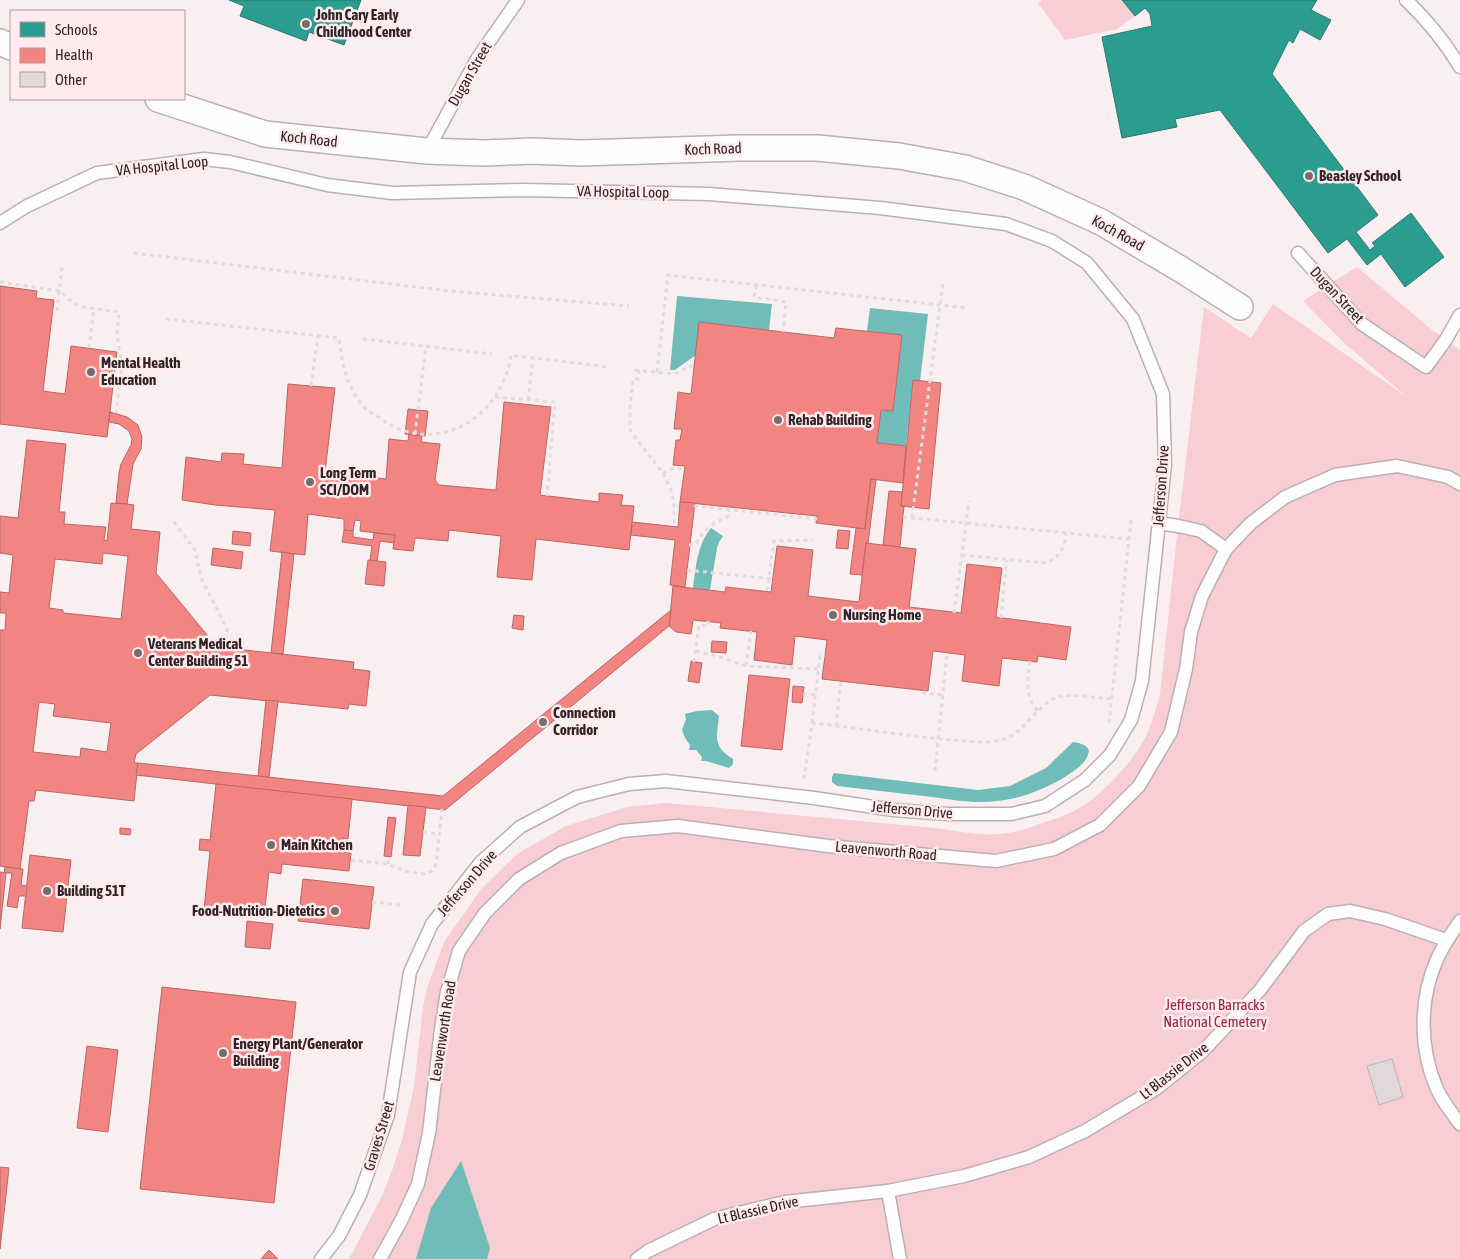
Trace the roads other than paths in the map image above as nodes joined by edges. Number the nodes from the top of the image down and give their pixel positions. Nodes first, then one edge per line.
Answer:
1 (518, 0) edge
2 (1406, 0) edge
3 (1460, 67) edge
4 (161, 100) edge
5 (427, 151) junction
6 (5, 220) edge
7 (1298, 253) dead end
8 (1240, 307) dead end
9 (1460, 315) edge
10 (1163, 394) joint
11 (1460, 484) edge
12 (1159, 523) junction
13 (1226, 549) junction
14 (1460, 921) edge
15 (1446, 940) junction
16 (410, 972) joint
17 (1460, 1124) edge
18 (888, 1191) junction
19 (321, 1259) edge
20 (380, 1259) edge
21 (637, 1259) edge
22 (900, 1259) edge

1 - 5 lane, Dugan Street
2 - 3 lane
4 - 5 street, Koch Road
5 - 8 street, Koch Road
6 - 10 lane, VA Hospital Loop
7 - 9 lane, Dugan Street
10 - 12 lane, Jefferson Drive
11 - 13 lane, Leavenworth Road
12 - 13 lane
12 - 16 lane, Jefferson Drive
13 - 20 lane, Leavenworth Road
14 - 15 lane
15 - 17 lane
15 - 18 lane, Lt Blassie Drive
16 - 19 lane, Graves Street
18 - 21 lane, Lt Blassie Drive
18 - 22 lane

